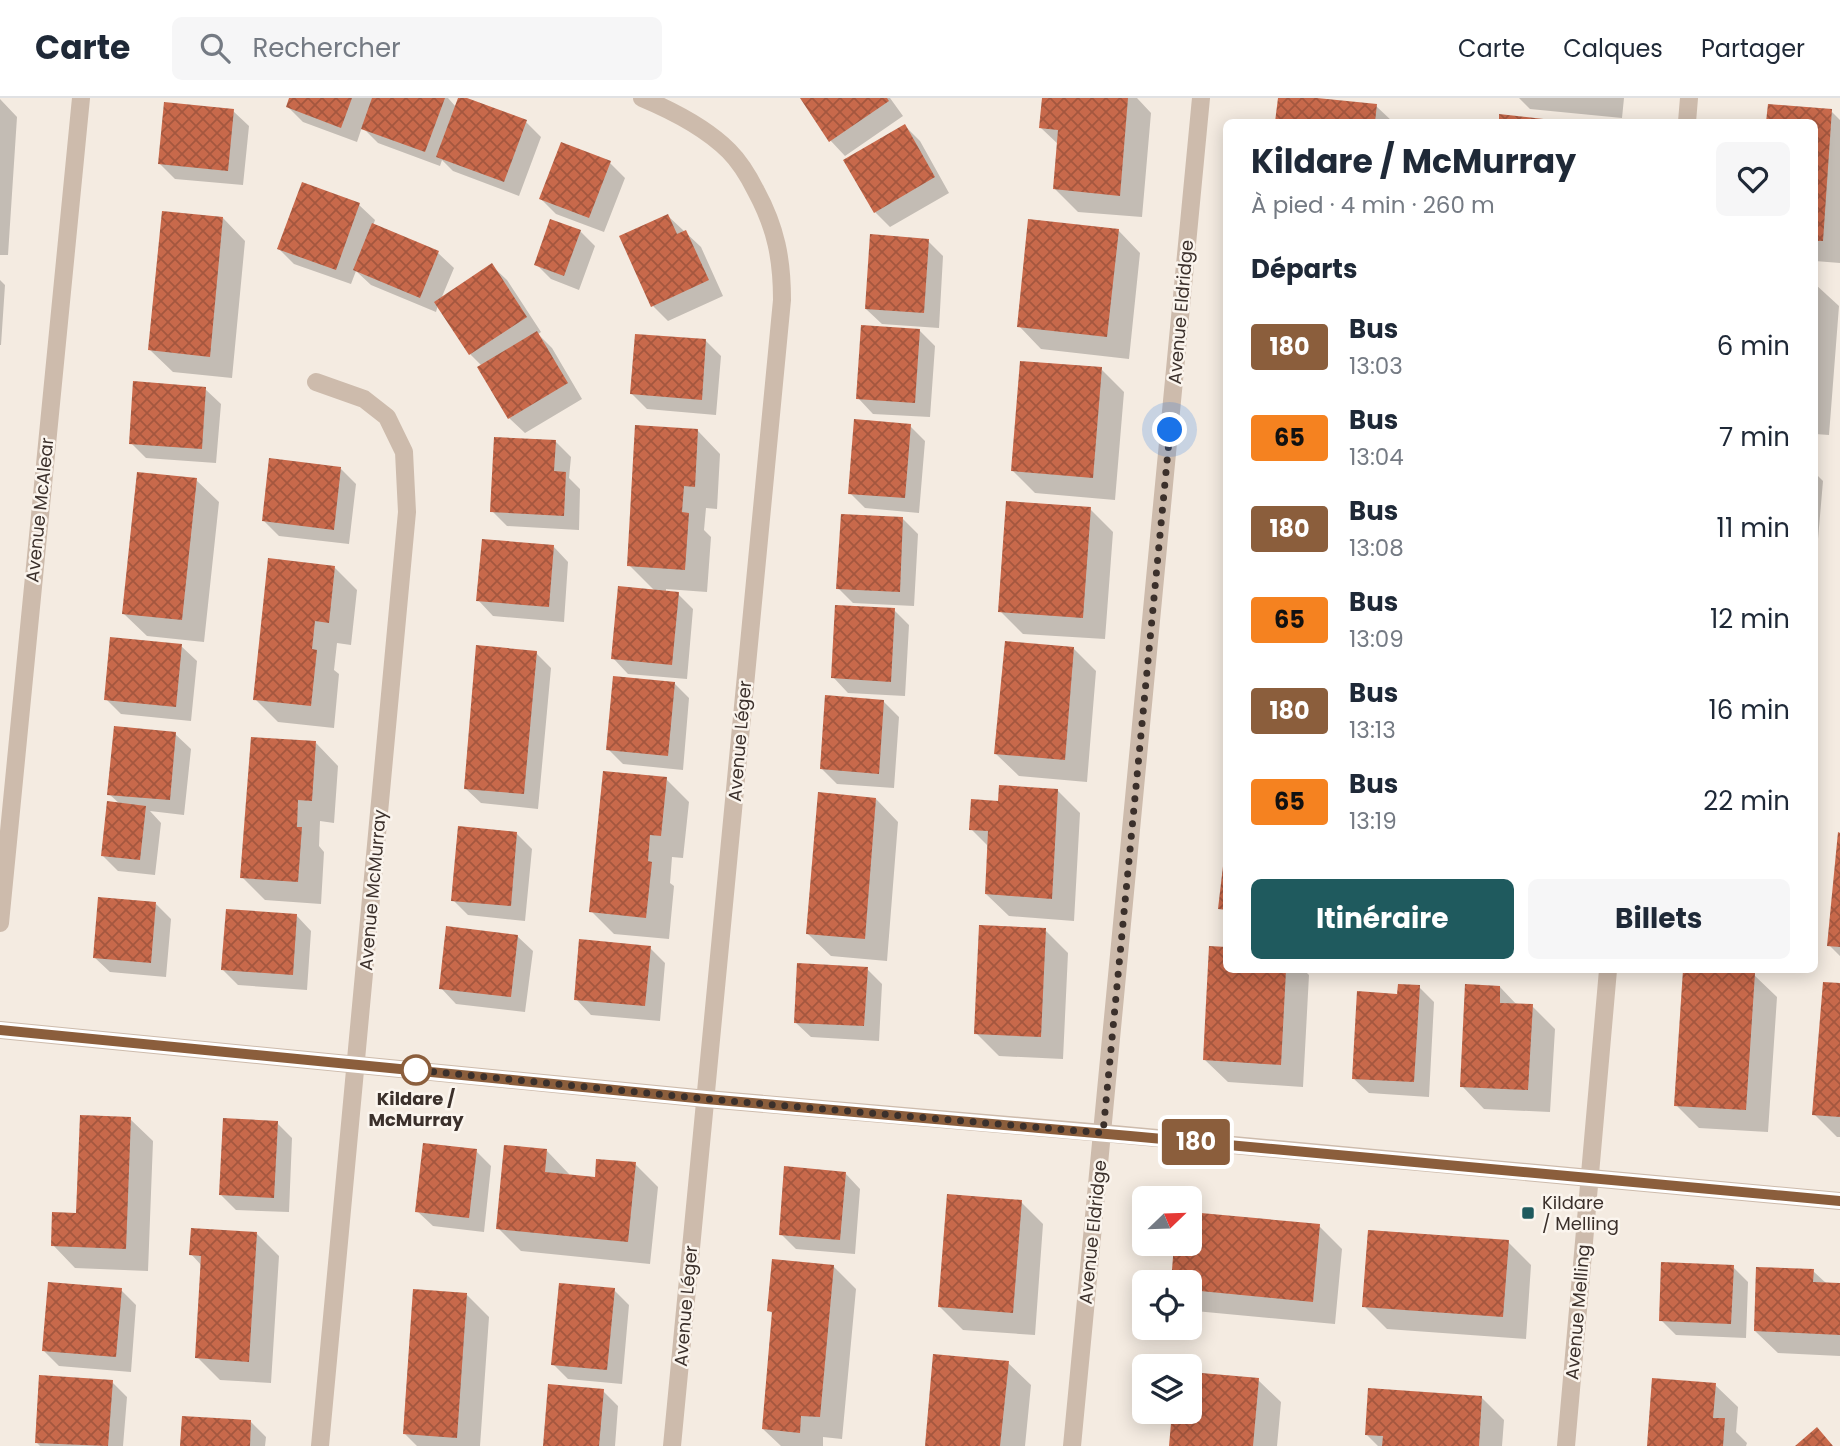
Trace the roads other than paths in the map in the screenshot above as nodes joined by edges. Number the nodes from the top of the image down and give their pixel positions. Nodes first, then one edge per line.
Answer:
1 (80, 98) edge
2 (642, 98) edge
3 (1201, 98) edge
4 (1689, 98) edge
5 (1687, 119) edge
6 (316, 382) dead end
7 (0, 923) edge
8 (1608, 973) edge
9 (0, 1030) edge
10 (357, 1064) junction
11 (706, 1099) junction
12 (1103, 1133) junction
13 (1590, 1177) junction
14 (1840, 1201) edge
15 (320, 1446) edge
16 (672, 1446) edge
17 (1072, 1446) edge
18 (1566, 1446) edge

1 - 7 street, Avenue McAlear
2 - 11 street, Avenue Léger
3 - 12 street, Avenue Eldridge
4 - 5 street
6 - 10 street, Avenue McMurray
8 - 13 street, Avenue Melling
9 - 10 street
10 - 11 street
10 - 15 street, Avenue McMurray
11 - 12 street
11 - 16 street, Avenue Léger
12 - 13 street
12 - 17 street, Avenue Eldridge
13 - 14 street
13 - 18 street, Avenue Melling

